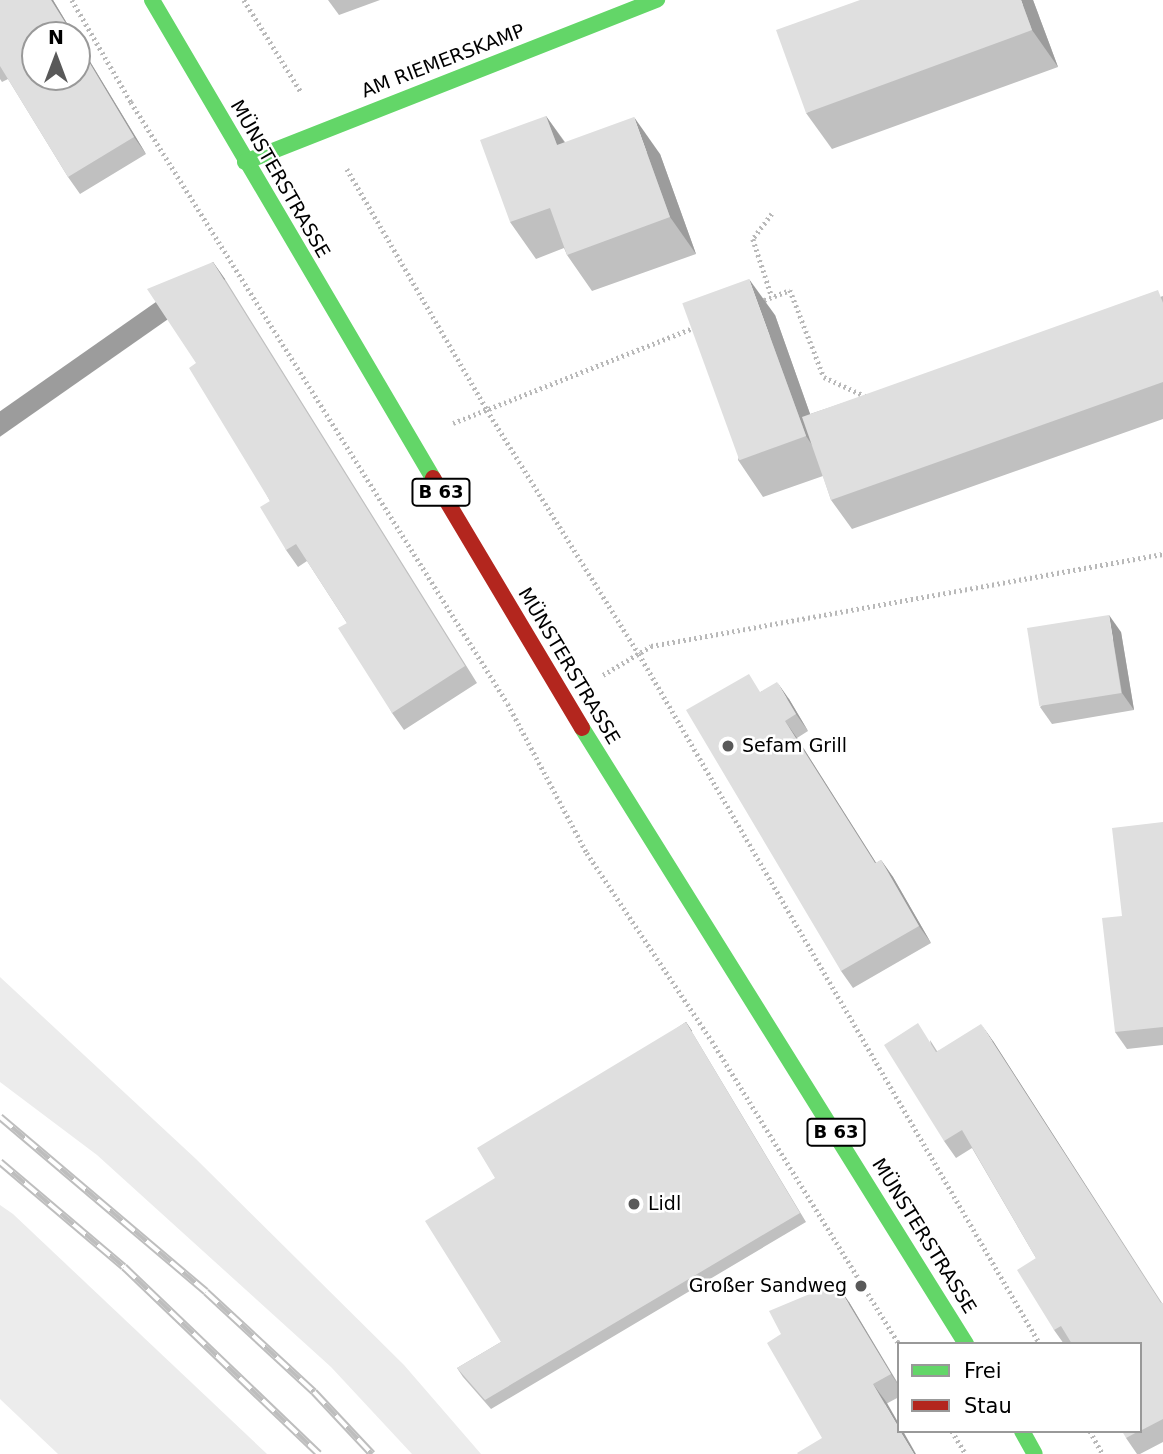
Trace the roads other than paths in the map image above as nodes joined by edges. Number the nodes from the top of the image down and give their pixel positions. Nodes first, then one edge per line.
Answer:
1 (152, 0) edge
2 (657, 0) edge
3 (245, 162) junction
4 (966, 1342) edge
5 (1023, 1433) edge
6 (1035, 1454) edge

1 - 3 main road, MÜNSTERSTRASSE / B 63
2 - 3 main road, AM RIEMERSKAMP
3 - 4 main road, MÜNSTERSTRASSE / B 63
5 - 6 main road

